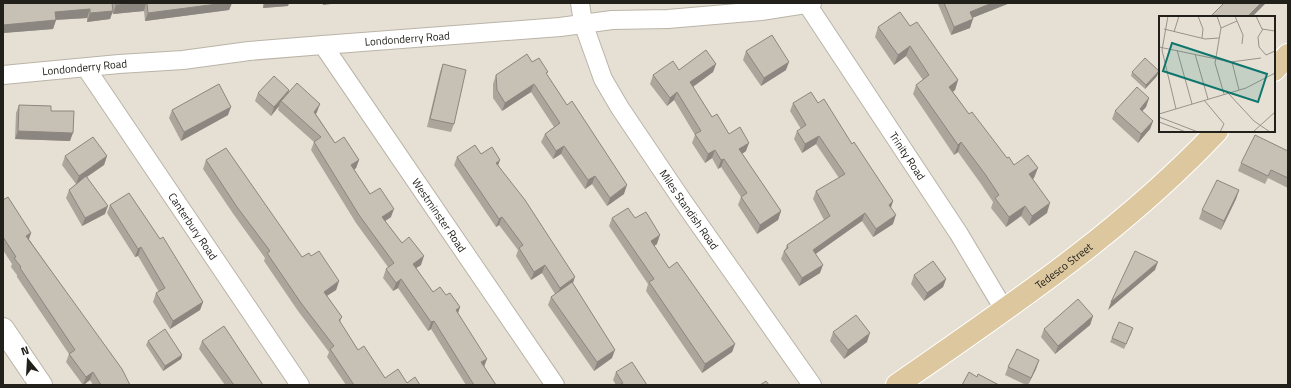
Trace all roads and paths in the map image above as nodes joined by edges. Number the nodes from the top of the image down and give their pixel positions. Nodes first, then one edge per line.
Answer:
1 (580, 3) edge
2 (809, 4) edge
3 (584, 24) junction
4 (323, 45) junction
5 (1288, 55) edge
6 (86, 68) junction
7 (1275, 69) edge
8 (3, 75) edge
9 (1216, 132) edge
10 (1005, 310) junction
11 (3, 330) edge
12 (41, 385) edge
13 (300, 385) edge
14 (555, 385) edge
15 (812, 385) edge
16 (897, 385) edge

1 - 3 street, Miles Standish Road
2 - 3 street, Londonderry Road
2 - 10 street, Trinity Road
3 - 4 street, Londonderry Road
3 - 15 street, Miles Standish Road
4 - 6 street, Londonderry Road
4 - 14 street, Westminster Road
5 - 7 main road
6 - 8 street, Londonderry Road
6 - 13 street, Canterbury Road
9 - 10 main road, Tedesco Street
10 - 16 main road, Tedesco Street
11 - 12 street

